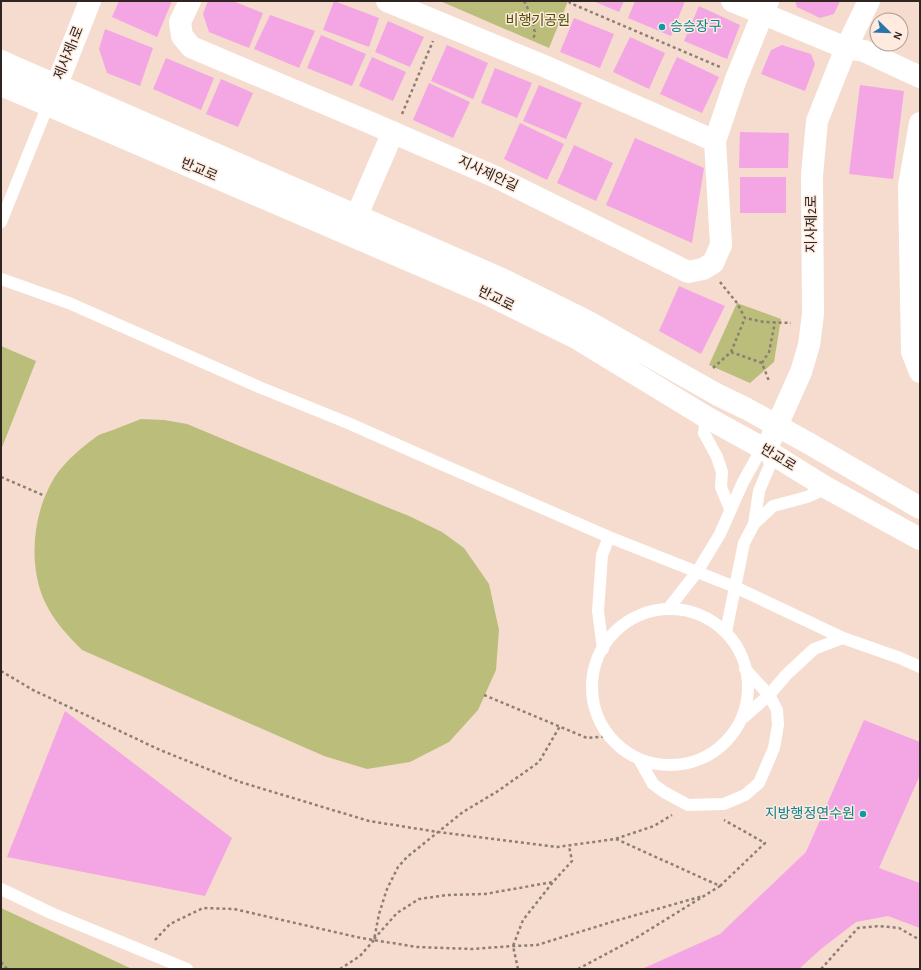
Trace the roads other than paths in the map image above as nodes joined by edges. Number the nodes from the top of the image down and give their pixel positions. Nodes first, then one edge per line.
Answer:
1 (90, 1) edge
2 (190, 1) edge
3 (387, 1) edge
4 (732, 1) edge
5 (868, 1) edge
6 (766, 8) edge
7 (846, 48) junction
8 (1, 61) edge
9 (920, 77) edge
10 (56, 84) junction
11 (1, 85) edge
12 (48, 105) junction
13 (398, 123) junction
14 (920, 123) edge
15 (715, 141) junction
16 (915, 188) edge
17 (357, 215) junction
18 (1, 222) edge
19 (1, 279) edge
20 (920, 372) edge
21 (706, 417) junction
22 (777, 426) junction
23 (766, 450) junction
24 (827, 488) junction
25 (920, 508) edge
26 (730, 509) junction
27 (754, 524) junction
28 (609, 537) junction
29 (920, 539) edge
30 (697, 572) junction
31 (735, 587) junction
32 (668, 609) junction
33 (726, 632) junction
34 (843, 638) junction
35 (603, 648) junction
36 (920, 667) edge
37 (745, 669) junction
38 (769, 695) junction
39 (743, 718) junction
40 (639, 759) junction
41 (1, 889) edge
42 (187, 969) edge

1 - 10 street, 제사제1로
2 - 13 street, 지사제안길
3 - 15 street
4 - 6 street
5 - 7 street, 지사제2로
6 - 7 street
6 - 15 street, 지사제안길
7 - 9 street
7 - 22 street, 지사제2로
8 - 10 street, 반교로
10 - 12 street, 제사제1로
10 - 17 street, 반교로
11 - 12 street, 반교로
12 - 18 lane
12 - 21 street, 반교로
13 - 15 street, 지사제안길
13 - 17 street
14 - 16 street
16 - 20 street
17 - 22 street, 반교로
19 - 28 lane
21 - 23 street, 반교로
21 - 26 lane
22 - 23 street, 지사제2로
22 - 25 street, 반교로
23 - 24 street, 반교로
23 - 26 lane
23 - 27 lane
24 - 27 lane
24 - 29 street, 반교로
26 - 30 lane
27 - 31 lane
28 - 30 lane
28 - 35 lane
30 - 31 lane
30 - 32 lane
31 - 33 lane
31 - 34 lane
32 - 33 lane
32 - 35 lane
33 - 37 lane
34 - 36 lane
34 - 38 lane
35 - 40 lane
37 - 38 lane
37 - 39 lane
38 - 39 lane
38 - 40 lane
39 - 40 lane
41 - 42 lane

